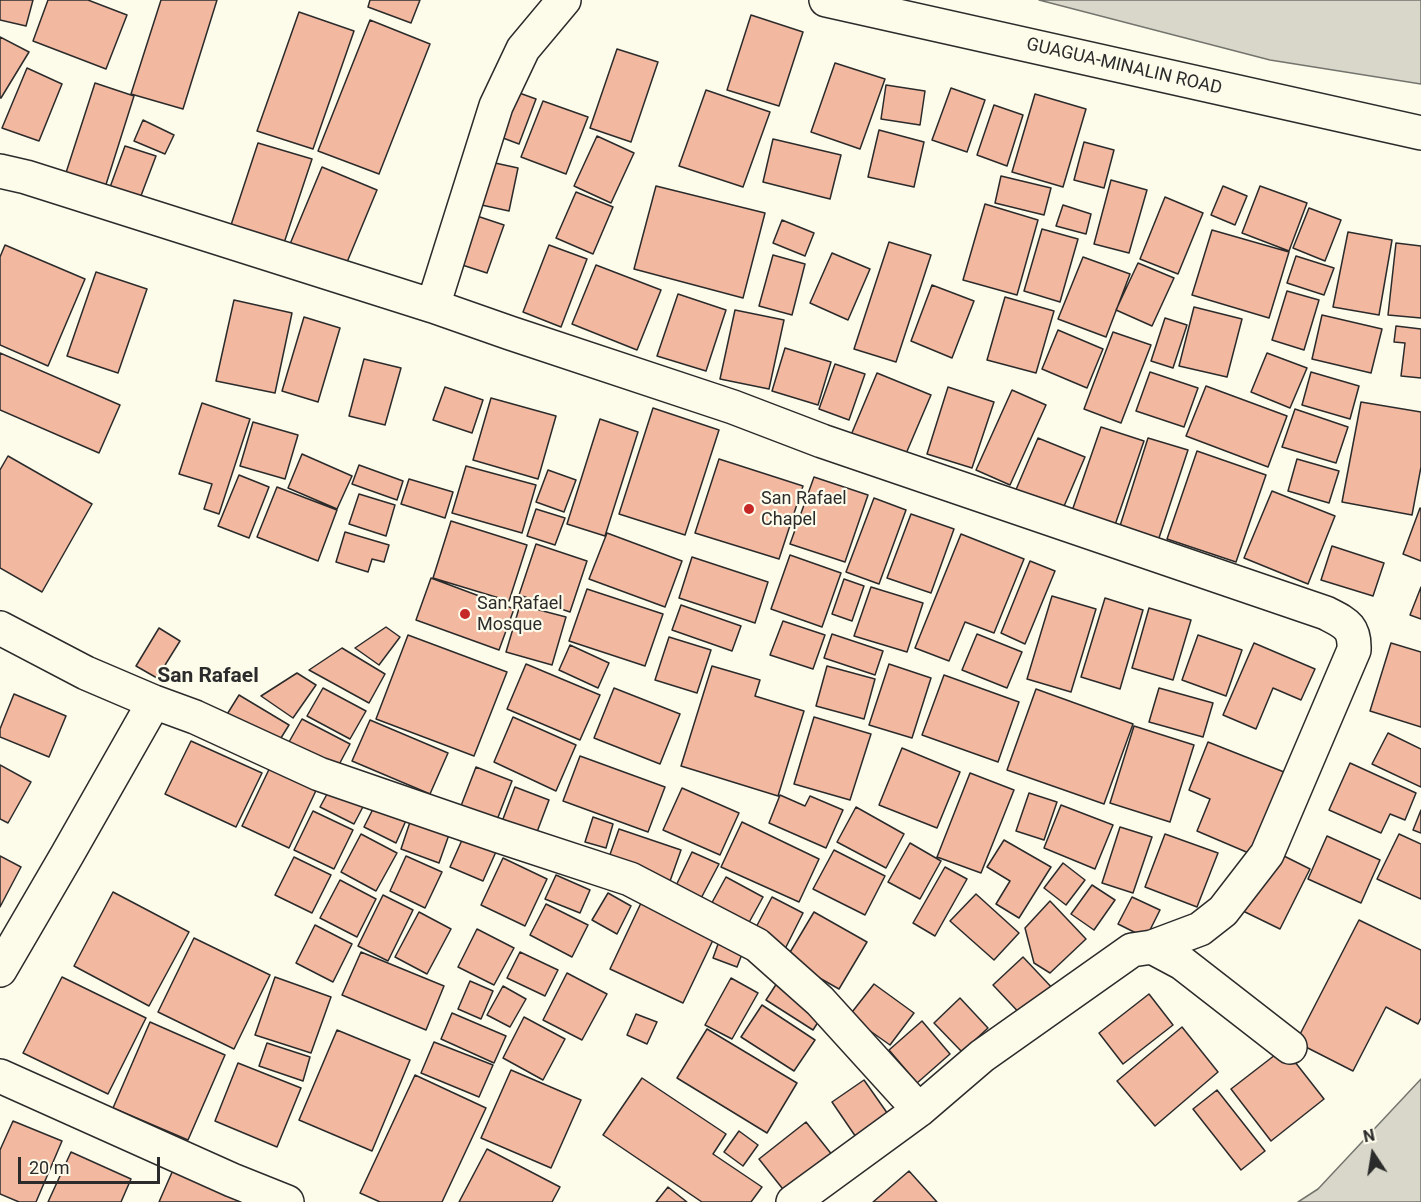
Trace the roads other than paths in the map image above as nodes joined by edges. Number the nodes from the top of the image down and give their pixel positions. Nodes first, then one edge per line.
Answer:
1 (564, 0) edge
2 (826, 0) edge
3 (1421, 133) edge
4 (0, 171) edge
5 (433, 306) junction
6 (0, 628) edge
7 (154, 702) junction
8 (1152, 947) junction
9 (0, 970) edge
10 (1290, 1047) dead end
11 (0, 1076) edge
12 (919, 1110) junction
13 (286, 1202) edge
14 (793, 1202) edge

1 - 5 street
2 - 3 street, GUAGUA-MINALIN ROAD
4 - 5 street
5 - 8 street
6 - 7 street
7 - 9 street
7 - 12 street
8 - 10 street
8 - 12 street
11 - 13 street
12 - 14 street

